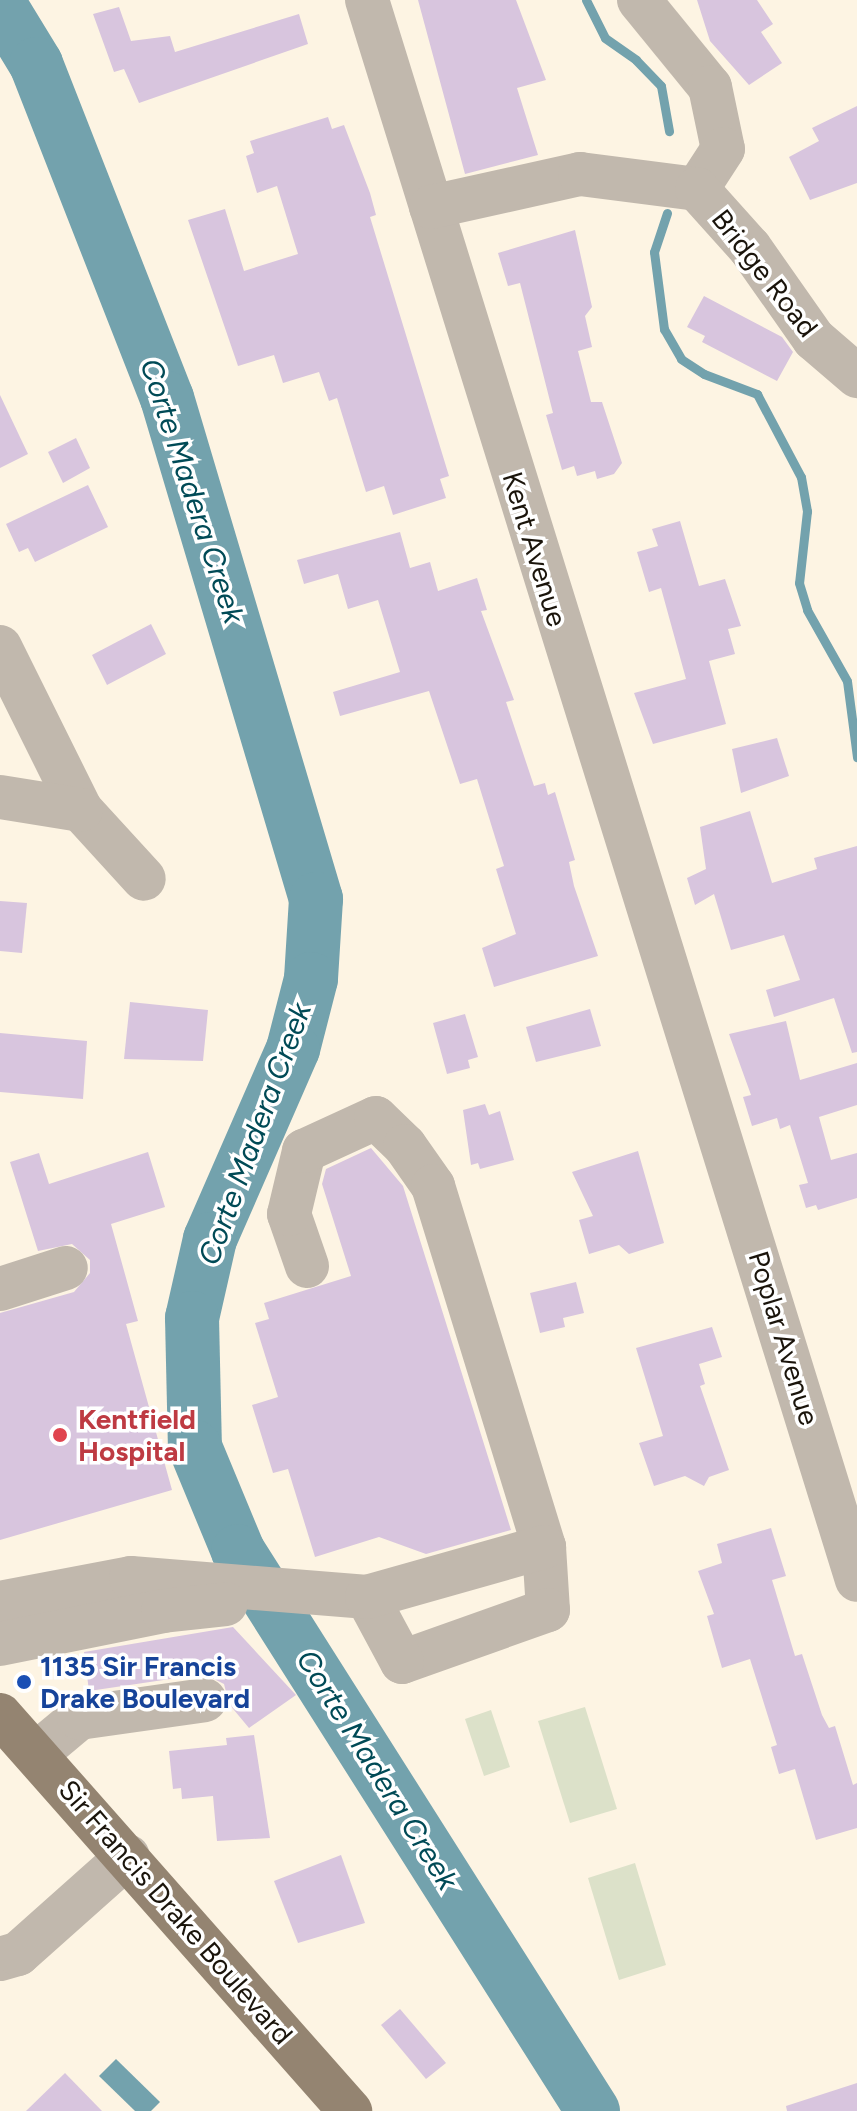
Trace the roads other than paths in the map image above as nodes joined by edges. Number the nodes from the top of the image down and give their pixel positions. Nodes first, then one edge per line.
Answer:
1 (367, 0) edge
2 (639, 0) edge
3 (697, 189) junction
4 (431, 207) junction
5 (857, 376) edge
6 (0, 647) edge
7 (0, 797) edge
8 (81, 810) junction
9 (144, 879) dead end
10 (710, 1097) joint
11 (307, 1266) dead end
12 (66, 1268) dead end
13 (0, 1289) edge
14 (544, 1547) junction
15 (857, 1580) edge
16 (280, 1587) junction
17 (367, 1597) junction
18 (0, 1603) edge
19 (0, 1644) edge
20 (205, 1700) dead end
21 (0, 1715) edge
22 (36, 1754) junction
23 (128, 1856) junction
24 (0, 1959) edge
25 (350, 2111) edge

1 - 4 street, Kent Avenue
2 - 3 street
3 - 4 street, Bridge Road
3 - 5 street, Bridge Road
4 - 10 street, Kent Avenue
6 - 8 street
7 - 8 street
8 - 9 street
10 - 15 street, Poplar Avenue
11 - 14 street
12 - 13 street
14 - 17 street
14 - 17 street
16 - 17 street
16 - 18 street
16 - 19 street
20 - 22 street
21 - 22 main road, Sir Francis Drake Boulevard
22 - 23 main road, Sir Francis Drake Boulevard
23 - 24 street
23 - 25 main road, Sir Francis Drake Boulevard

